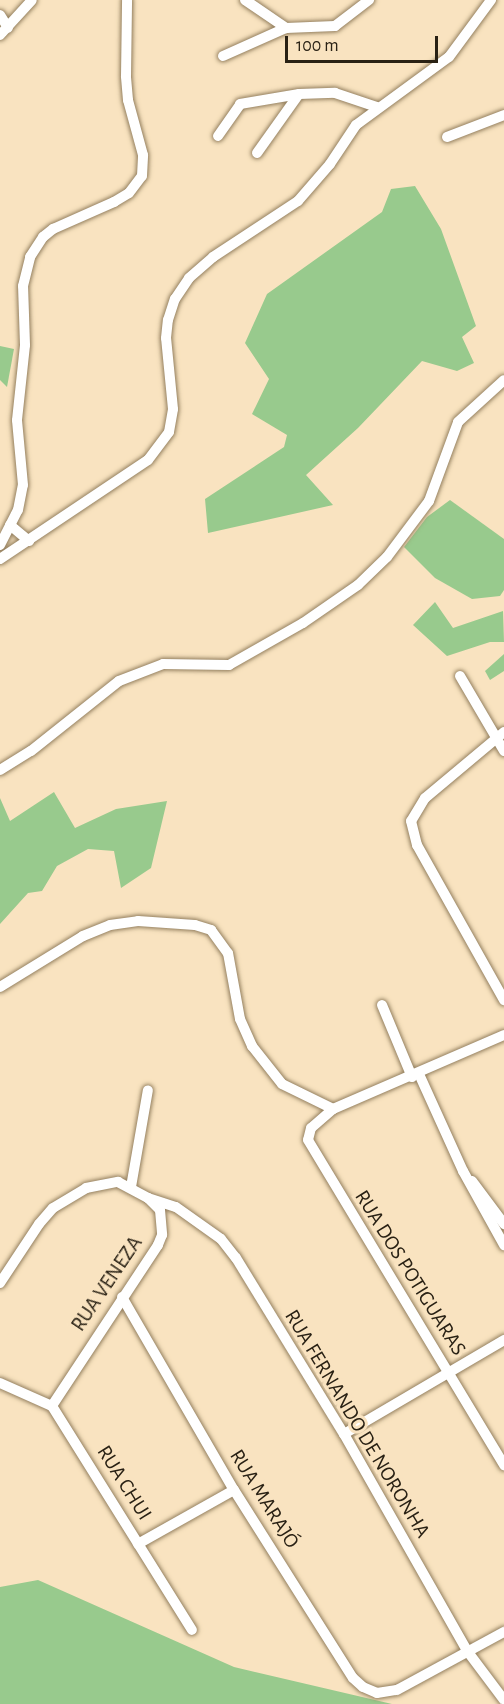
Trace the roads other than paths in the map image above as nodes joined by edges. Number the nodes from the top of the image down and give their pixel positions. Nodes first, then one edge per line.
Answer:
1 (32, 0) edge
2 (128, 0) edge
3 (245, 0) edge
4 (369, 0) edge
5 (491, 0) edge
6 (0, 15) edge
7 (286, 28) junction
8 (4, 31) edge
9 (223, 56) dead end
10 (299, 94) junction
11 (377, 107) junction
12 (504, 115) edge
13 (218, 136) dead end
14 (447, 137) dead end
15 (257, 153) dead end
16 (504, 380) edge
17 (10, 525) junction
18 (29, 541) junction
19 (0, 545) edge
20 (0, 559) edge
21 (460, 676) dead end
22 (500, 734) edge
23 (504, 751) edge
24 (0, 770) edge
25 (0, 987) edge
26 (504, 1000) edge
27 (382, 1005) dead end
28 (504, 1035) edge
29 (416, 1076) junction
30 (148, 1090) dead end
31 (333, 1109) junction
32 (463, 1171) junction
33 (131, 1187) junction
34 (148, 1198) junction
35 (504, 1224) edge
36 (504, 1245) edge
37 (0, 1283) edge
38 (122, 1297) junction
39 (504, 1340) edge
40 (449, 1373) junction
41 (0, 1383) edge
42 (52, 1406) junction
43 (344, 1434) junction
44 (502, 1463) edge
45 (504, 1476) edge
46 (234, 1490) junction
47 (138, 1544) junction
48 (192, 1630) dead end
49 (504, 1632) edge
50 (468, 1652) junction
51 (504, 1700) edge

1 - 8 street
2 - 17 street
3 - 7 street
4 - 7 street
5 - 11 street
6 - 8 street
7 - 9 street
10 - 11 street
10 - 13 street
10 - 15 street
11 - 18 street
12 - 14 street
16 - 24 street
17 - 18 street
17 - 19 street
18 - 20 street
21 - 22 street
22 - 23 street
22 - 26 street
25 - 31 street
27 - 29 street
28 - 29 street, RUA DOS POTIGUARAS
29 - 31 street, RUA DOS POTIGUARAS
29 - 32 street
30 - 33 street
31 - 40 street, RUA DOS POTIGUARAS
32 - 35 street
32 - 36 street
33 - 34 street, RUA VENEZA
33 - 37 street, RUA VENEZA
34 - 38 street, RUA VENEZA
34 - 43 street, RUA FERNANDO DE NORONHA
38 - 42 street, RUA VENEZA
38 - 46 street, RUA MARAJÓ
39 - 40 street
40 - 43 street
40 - 44 street, RUA DOS POTIGUARAS
41 - 42 street
42 - 47 street, RUA CHUI
43 - 50 street, RUA FERNANDO DE NORONHA
44 - 45 street, RUA DOS POTIGUARAS
46 - 47 street
46 - 50 street, RUA MARAJÓ
47 - 48 street, RUA CHUI
49 - 50 street
50 - 51 street, RUA FERNANDO DE NORONHA

